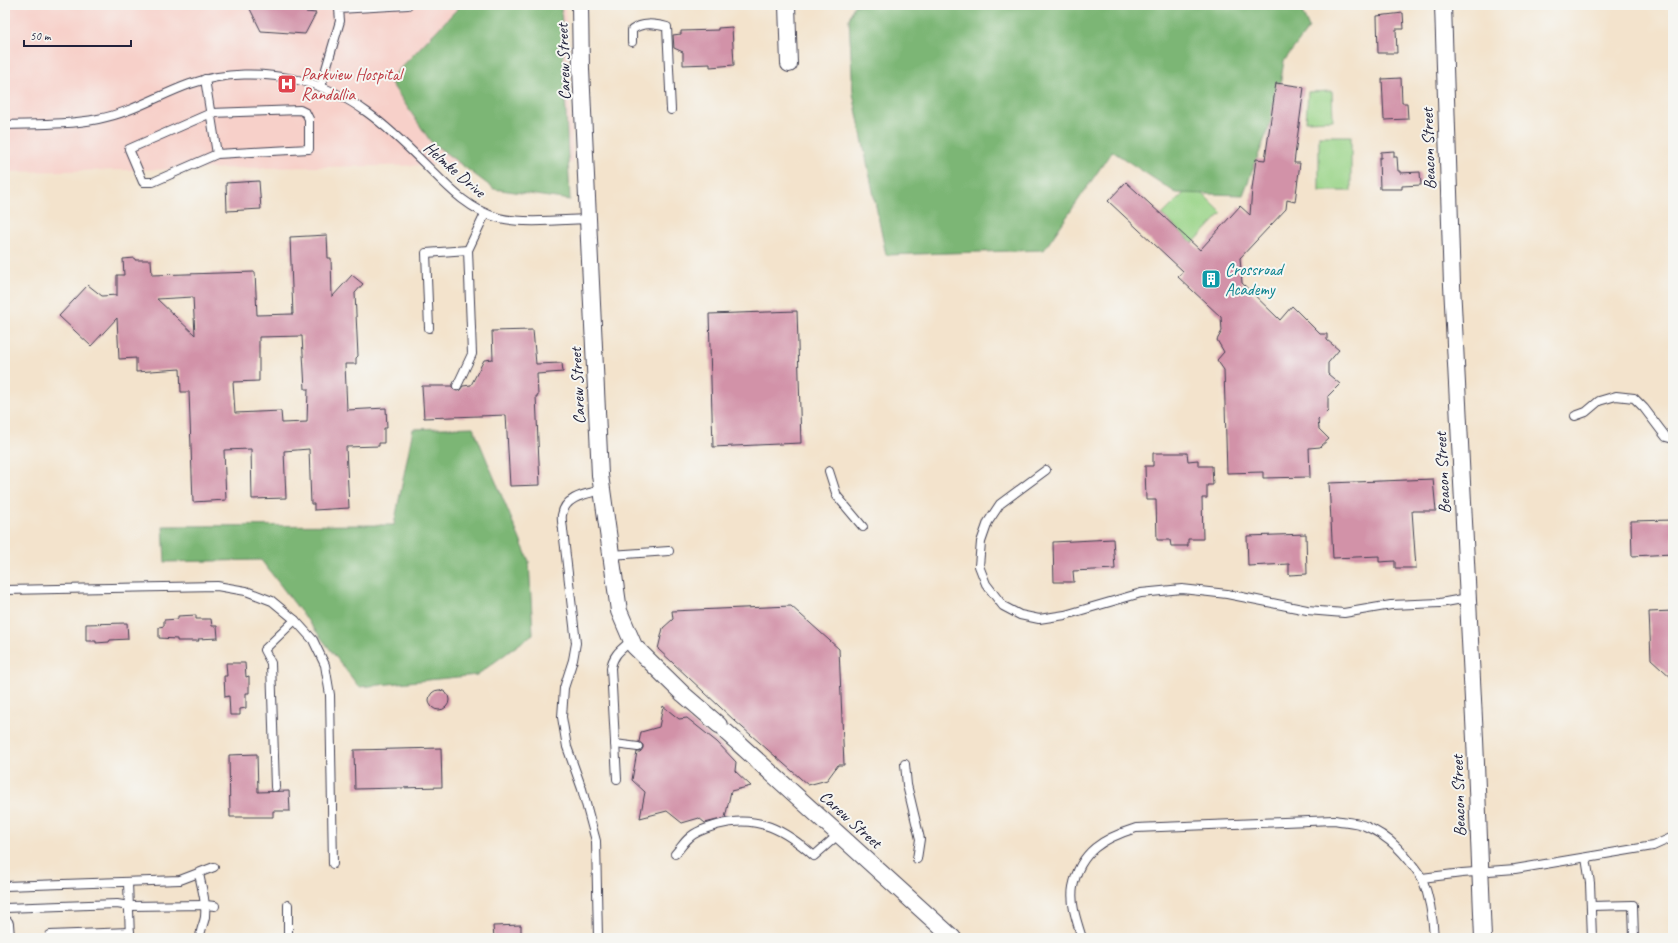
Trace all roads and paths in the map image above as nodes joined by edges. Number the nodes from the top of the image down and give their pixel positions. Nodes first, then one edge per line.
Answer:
1 (408, 5) edge
2 (580, 5) edge
3 (786, 5) edge
4 (1442, 5) edge
5 (339, 7) edge
6 (632, 42) dead end
7 (789, 64) dead end
8 (205, 79) junction
9 (321, 86) junction
10 (671, 110) dead end
11 (211, 113) junction
12 (5, 125) edge
13 (217, 154) junction
14 (485, 214) junction
15 (588, 219) junction
16 (468, 250) junction
17 (429, 328) dead end
18 (457, 386) dead end
19 (1575, 416) dead end
20 (1673, 439) edge
21 (1046, 470) dead end
22 (829, 471) dead end
23 (602, 490) junction
24 (864, 527) dead end
25 (669, 551) dead end
26 (611, 555) junction
27 (5, 590) edge
28 (1468, 598) junction
29 (295, 620) junction
30 (632, 640) junction
31 (615, 744) junction
32 (638, 747) dead end
33 (905, 764) dead end
34 (617, 779) dead end
35 (275, 788) dead end
36 (839, 834) junction
37 (1673, 837) edge
38 (675, 854) dead end
39 (1586, 858) junction
40 (917, 859) dead end
41 (333, 864) dead end
42 (214, 867) dead end
43 (199, 873) junction
44 (1480, 873) junction
45 (1422, 878) junction
46 (128, 882) junction
47 (5, 886) edge
48 (205, 905) junction
49 (288, 905) dead end
50 (129, 906) junction
51 (215, 906) dead end
52 (1591, 906) junction
53 (5, 908) edge
54 (5, 924) edge
55 (130, 935) edge
56 (951, 937) edge
57 (6, 938) edge
58 (50, 938) edge
59 (200, 938) edge
60 (288, 938) edge
61 (598, 938) edge
62 (1082, 938) edge
63 (1434, 938) edge
64 (1482, 938) edge
65 (1592, 938) edge
66 (1634, 938) edge

1 - 5 lane
2 - 15 street, Carew Street
3 - 7 street
4 - 28 street, Beacon Street
5 - 9 lane
6 - 10 lane
8 - 9 lane, Helmke Drive
8 - 11 lane
8 - 12 lane, Helmke Drive
9 - 14 lane, Helmke Drive
11 - 13 lane
11 - 13 lane
11 - 13 lane
14 - 15 lane, Helmke Drive
14 - 16 lane
15 - 23 street, Carew Street
16 - 17 lane
16 - 18 lane
19 - 20 lane
21 - 28 lane
22 - 24 lane
23 - 26 street, Carew Street
23 - 61 lane
25 - 26 lane
26 - 30 street, Carew Street
27 - 29 lane
28 - 44 street, Beacon Street
29 - 35 lane
29 - 41 lane
30 - 31 lane
30 - 36 street, Carew Street
31 - 32 lane
31 - 34 lane
33 - 40 lane
36 - 38 lane
36 - 56 street, Carew Street
37 - 39 lane
39 - 44 lane
39 - 52 lane
42 - 43 lane
43 - 46 lane
43 - 48 lane
44 - 45 lane
44 - 64 street, Beacon Street
45 - 62 lane
45 - 63 lane
46 - 47 lane
46 - 50 lane
48 - 50 lane
48 - 51 lane
48 - 59 lane
49 - 60 lane
50 - 53 lane
50 - 55 lane
52 - 65 lane
52 - 66 lane
54 - 57 street
55 - 58 lane

